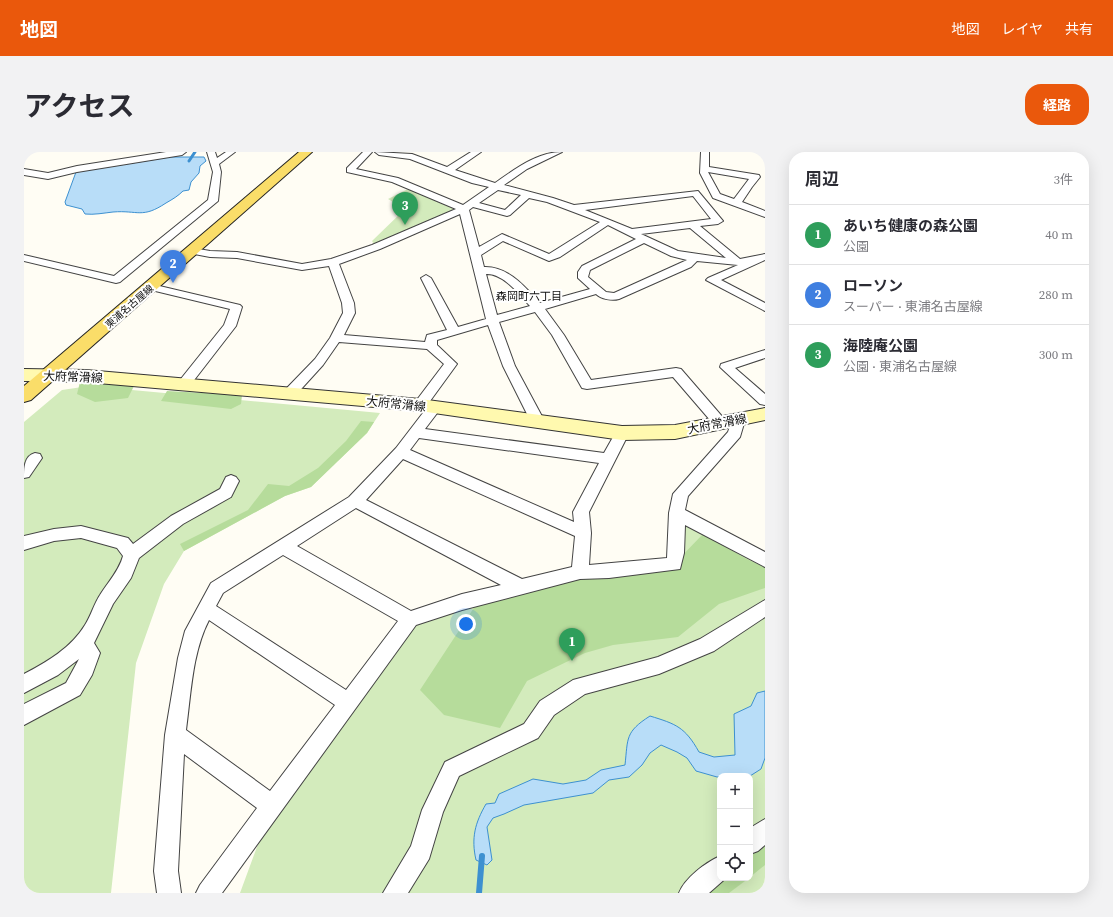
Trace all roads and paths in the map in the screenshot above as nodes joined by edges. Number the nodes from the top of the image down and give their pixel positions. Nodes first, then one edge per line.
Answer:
1 (182, 152) edge
2 (211, 152) edge
3 (232, 152) edge
4 (292, 152) edge
5 (306, 152) edge
6 (368, 152) edge
7 (379, 152) edge
8 (477, 152) edge
9 (538, 152) edge
10 (705, 152) edge
11 (556, 153) edge
12 (214, 164) junction
13 (705, 169) junction
14 (449, 170) junction
15 (24, 172) edge
16 (497, 186) junction
17 (528, 194) junction
18 (736, 204) junction
19 (468, 206) junction
20 (574, 208) junction
21 (765, 214) edge
22 (607, 221) junction
23 (694, 226) junction
24 (632, 232) junction
25 (643, 239) junction
26 (193, 251) junction
27 (476, 253) junction
28 (765, 257) edge
29 (24, 258) edge
30 (695, 258) junction
31 (736, 261) junction
32 (333, 262) junction
33 (750, 263) junction
34 (765, 270) edge
35 (480, 271) junction
36 (426, 278) dead end
37 (151, 287) junction
38 (598, 290) junction
39 (538, 307) junction
40 (765, 308) edge
41 (492, 320) junction
42 (454, 331) junction
43 (336, 338) junction
44 (431, 346) junction
45 (55, 350) dead end
46 (765, 354) edge
47 (46, 368) junction
48 (25, 376) edge
49 (183, 385) junction
50 (288, 395) junction
51 (24, 396) edge
52 (765, 401) edge
53 (427, 407) junction
54 (765, 414) edge
55 (538, 422) junction
56 (729, 422) junction
57 (416, 433) junction
58 (622, 433) junction
59 (401, 452) junction
60 (29, 458) edge
61 (608, 459) junction
62 (24, 473) edge
63 (231, 481) dead end
64 (356, 501) junction
65 (677, 513) junction
66 (583, 533) junction
67 (24, 544) edge
68 (284, 547) junction
69 (132, 554) junction
70 (765, 560) edge
71 (580, 572) junction
72 (519, 586) junction
73 (206, 608) junction
74 (765, 608) edge
75 (410, 619) junction
76 (81, 644) junction
77 (24, 684) edge
78 (348, 703) junction
79 (24, 715) edge
80 (175, 735) junction
81 (272, 806) junction
82 (765, 830) edge
83 (753, 840) edge
84 (717, 871) edge
85 (169, 893) edge
86 (208, 893) edge
87 (395, 893) edge
88 (691, 893) edge

1 - 15 street
2 - 12 street
3 - 12 street
4 - 45 main road, 東浦名古屋線
5 - 26 main road, 東浦名古屋線
6 - 19 street
7 - 14 street
8 - 14 street
9 - 11 street
10 - 13 street
11 - 16 street
12 - 29 street
13 - 18 street
13 - 18 street
14 - 16 street
16 - 17 street
16 - 19 street
17 - 19 street
17 - 20 street
18 - 21 street
19 - 27 street
19 - 32 street
20 - 22 street
20 - 23 street
22 - 24 street
22 - 27 street
23 - 24 street
23 - 31 street
24 - 25 street
25 - 30 street
25 - 38 street
26 - 32 street
26 - 37 main road, 東浦名古屋線
27 - 35 street
28 - 33 street
30 - 31 street
30 - 38 street
31 - 33 street
32 - 43 street
33 - 34 street
33 - 40 street
35 - 39 street
35 - 41 street
36 - 42 street
37 - 47 main road, 東浦名古屋線
37 - 49 street
38 - 39 street
39 - 41 street
39 - 56 street
41 - 42 street
41 - 55 street
42 - 44 street
43 - 44 street
43 - 50 street
44 - 53 street
46 - 52 street
47 - 48 main road, 大府常滑線
47 - 49 main road, 大府常滑線
47 - 51 main road, 東浦名古屋線
49 - 50 main road, 大府常滑線
50 - 53 main road, 大府常滑線
53 - 55 main road, 大府常滑線
53 - 57 street
54 - 56 main road, 大府常滑線
55 - 58 main road, 大府常滑線
56 - 58 main road, 大府常滑線
56 - 65 street
57 - 59 street
57 - 61 street
58 - 61 street
59 - 64 street
59 - 66 street
60 - 62 street
61 - 66 street
63 - 69 street
64 - 68 street
64 - 72 street
65 - 70 street
65 - 71 street
66 - 71 street
67 - 69 street
68 - 73 street
68 - 75 street
69 - 76 street
71 - 72 street
72 - 75 street
73 - 78 street
73 - 80 street
74 - 87 street
75 - 78 street
76 - 77 street
76 - 79 street
78 - 81 street
80 - 81 street
80 - 85 street
81 - 86 street
82 - 83 street
84 - 88 street

